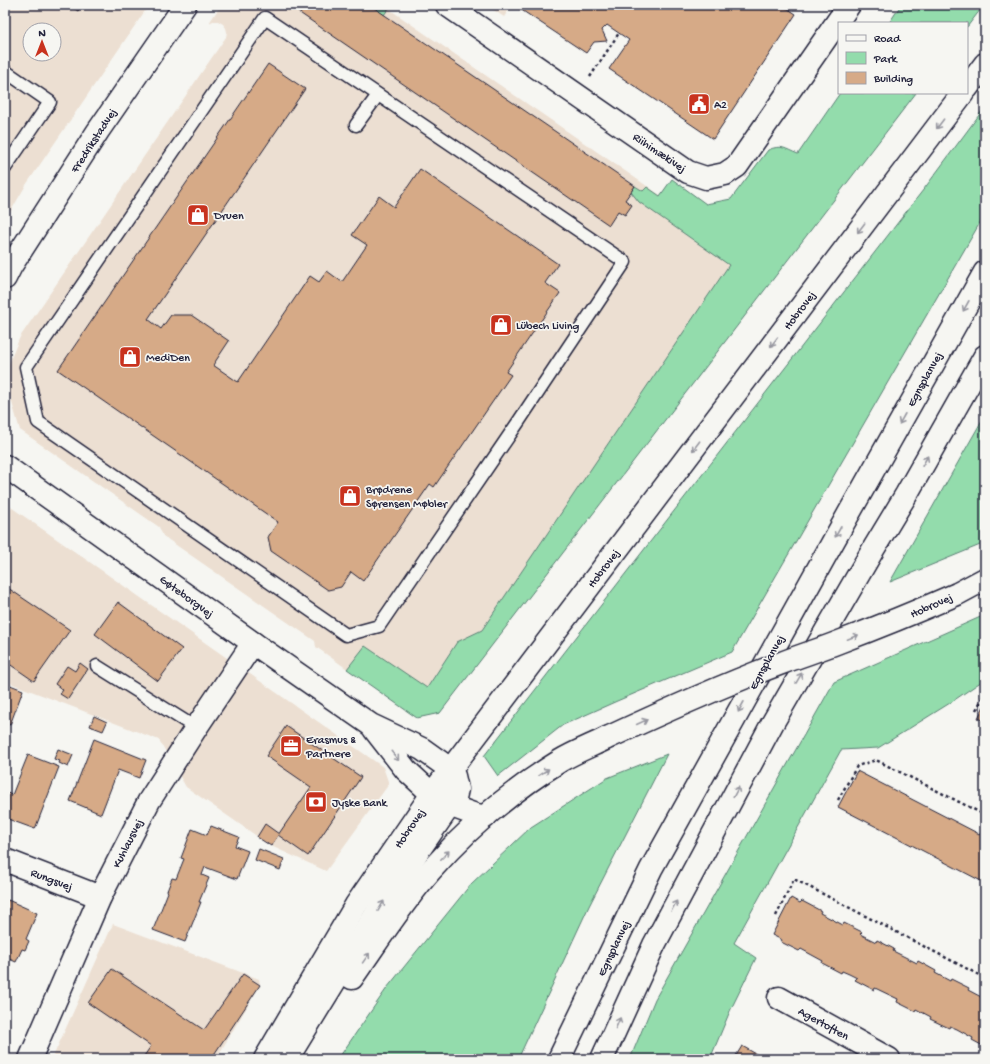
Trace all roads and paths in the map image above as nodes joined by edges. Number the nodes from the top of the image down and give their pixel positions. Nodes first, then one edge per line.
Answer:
1 (185, 5) edge
2 (447, 5) edge
3 (849, 5) edge
4 (619, 32) dead end
5 (985, 64) edge
6 (5, 71) edge
7 (968, 87) edge
8 (962, 94) edge
9 (378, 95) junction
10 (578, 95) junction
11 (356, 125) dead end
12 (5, 168) edge
13 (985, 272) edge
14 (5, 278) edge
15 (985, 356) edge
16 (5, 466) edge
17 (985, 579) edge
18 (253, 643) junction
19 (97, 666) dead end
20 (985, 694) edge
21 (976, 710) dead end
22 (371, 725) junction
23 (196, 728) junction
24 (450, 770) junction
25 (440, 800) junction
26 (838, 800) dead end
27 (985, 815) edge
28 (485, 817) junction
29 (5, 860) edge
30 (100, 897) junction
31 (776, 916) dead end
32 (985, 978) edge
33 (779, 998) dead end
34 (30, 1059) edge
35 (265, 1059) edge
36 (287, 1059) edge
37 (296, 1059) edge
38 (559, 1059) edge
39 (602, 1059) edge
40 (890, 1059) edge

1 - 14 main road, Fredrikstadvej
2 - 10 main road, Riihimækivej
3 - 10 main road, Riihimækivej
4 - 10 path
5 - 7 main road
6 - 12 lane
8 -> 24 main road, Hobrovej
9 - 9 lane
9 - 11 lane
13 -> 38 main road, Egnsplanvej
39 -> 15 main road
16 - 18 main road, Gøteborgvej
28 -> 17 main road, Hobrovej, bridge
18 - 22 main road, Gøteborgvej
18 - 23 main road, Kuhlausvej
19 - 23 lane
20 - 21 path
22 - 24 main road, Gøteborgvej
22 -> 25 main road, Gøteborgvej
23 - 30 main road, Kuhlausvej
24 - 25 main road
25 - 28 main road
25 - 35 main road, Hobrovej
36 -> 25 main road
26 - 27 path
37 -> 28 main road, Hobrovej
29 - 30 main road, Rungsvej
30 - 34 main road, Kuhlausvej
31 - 32 path
33 - 40 main road, Agertoften

